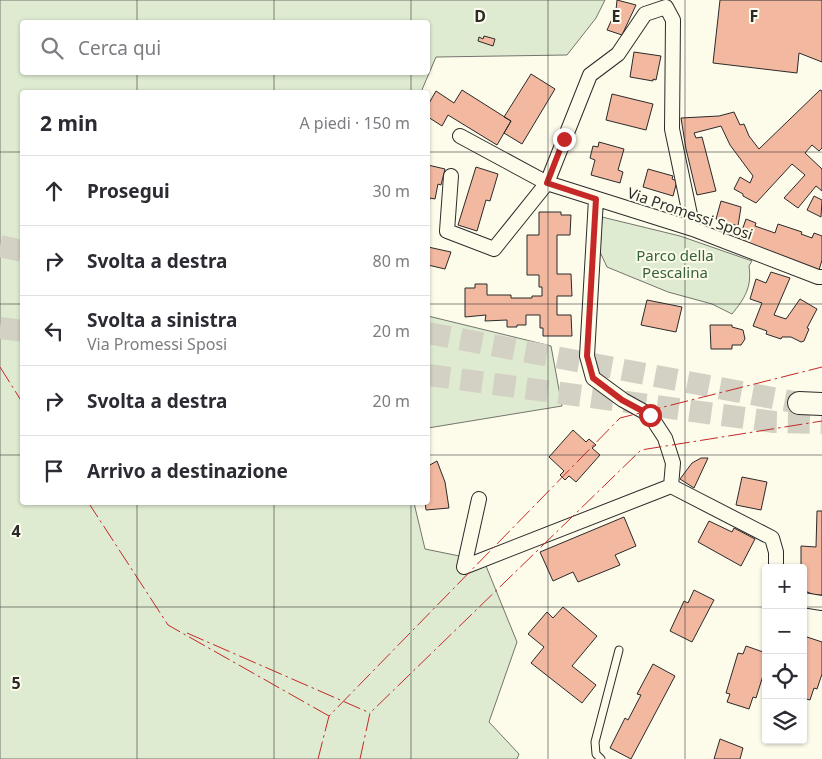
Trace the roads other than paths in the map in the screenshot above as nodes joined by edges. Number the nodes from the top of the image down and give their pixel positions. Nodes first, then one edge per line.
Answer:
1 (460, 136) dead end
2 (451, 176) dead end
3 (547, 183) junction
4 (596, 199) junction
5 (694, 230) junction
6 (822, 276) edge
7 (799, 402) tunnel mouth
8 (822, 404) edge
9 (671, 486) junction
10 (479, 499) dead end
11 (776, 564) edge
12 (807, 601) edge
13 (822, 604) edge
14 (619, 650) dead end
15 (601, 759) edge

1 - 3 street, Via Promessi Sposi
2 - 3 street
3 - 4 street, Via Promessi Sposi
3 - 5 street
4 - 5 street, Via Promessi Sposi
4 - 9 street
5 - 6 street, Via Promessi Sposi
7 - 8 highway
9 - 10 street
9 - 11 street
12 - 13 street
14 - 15 lane

